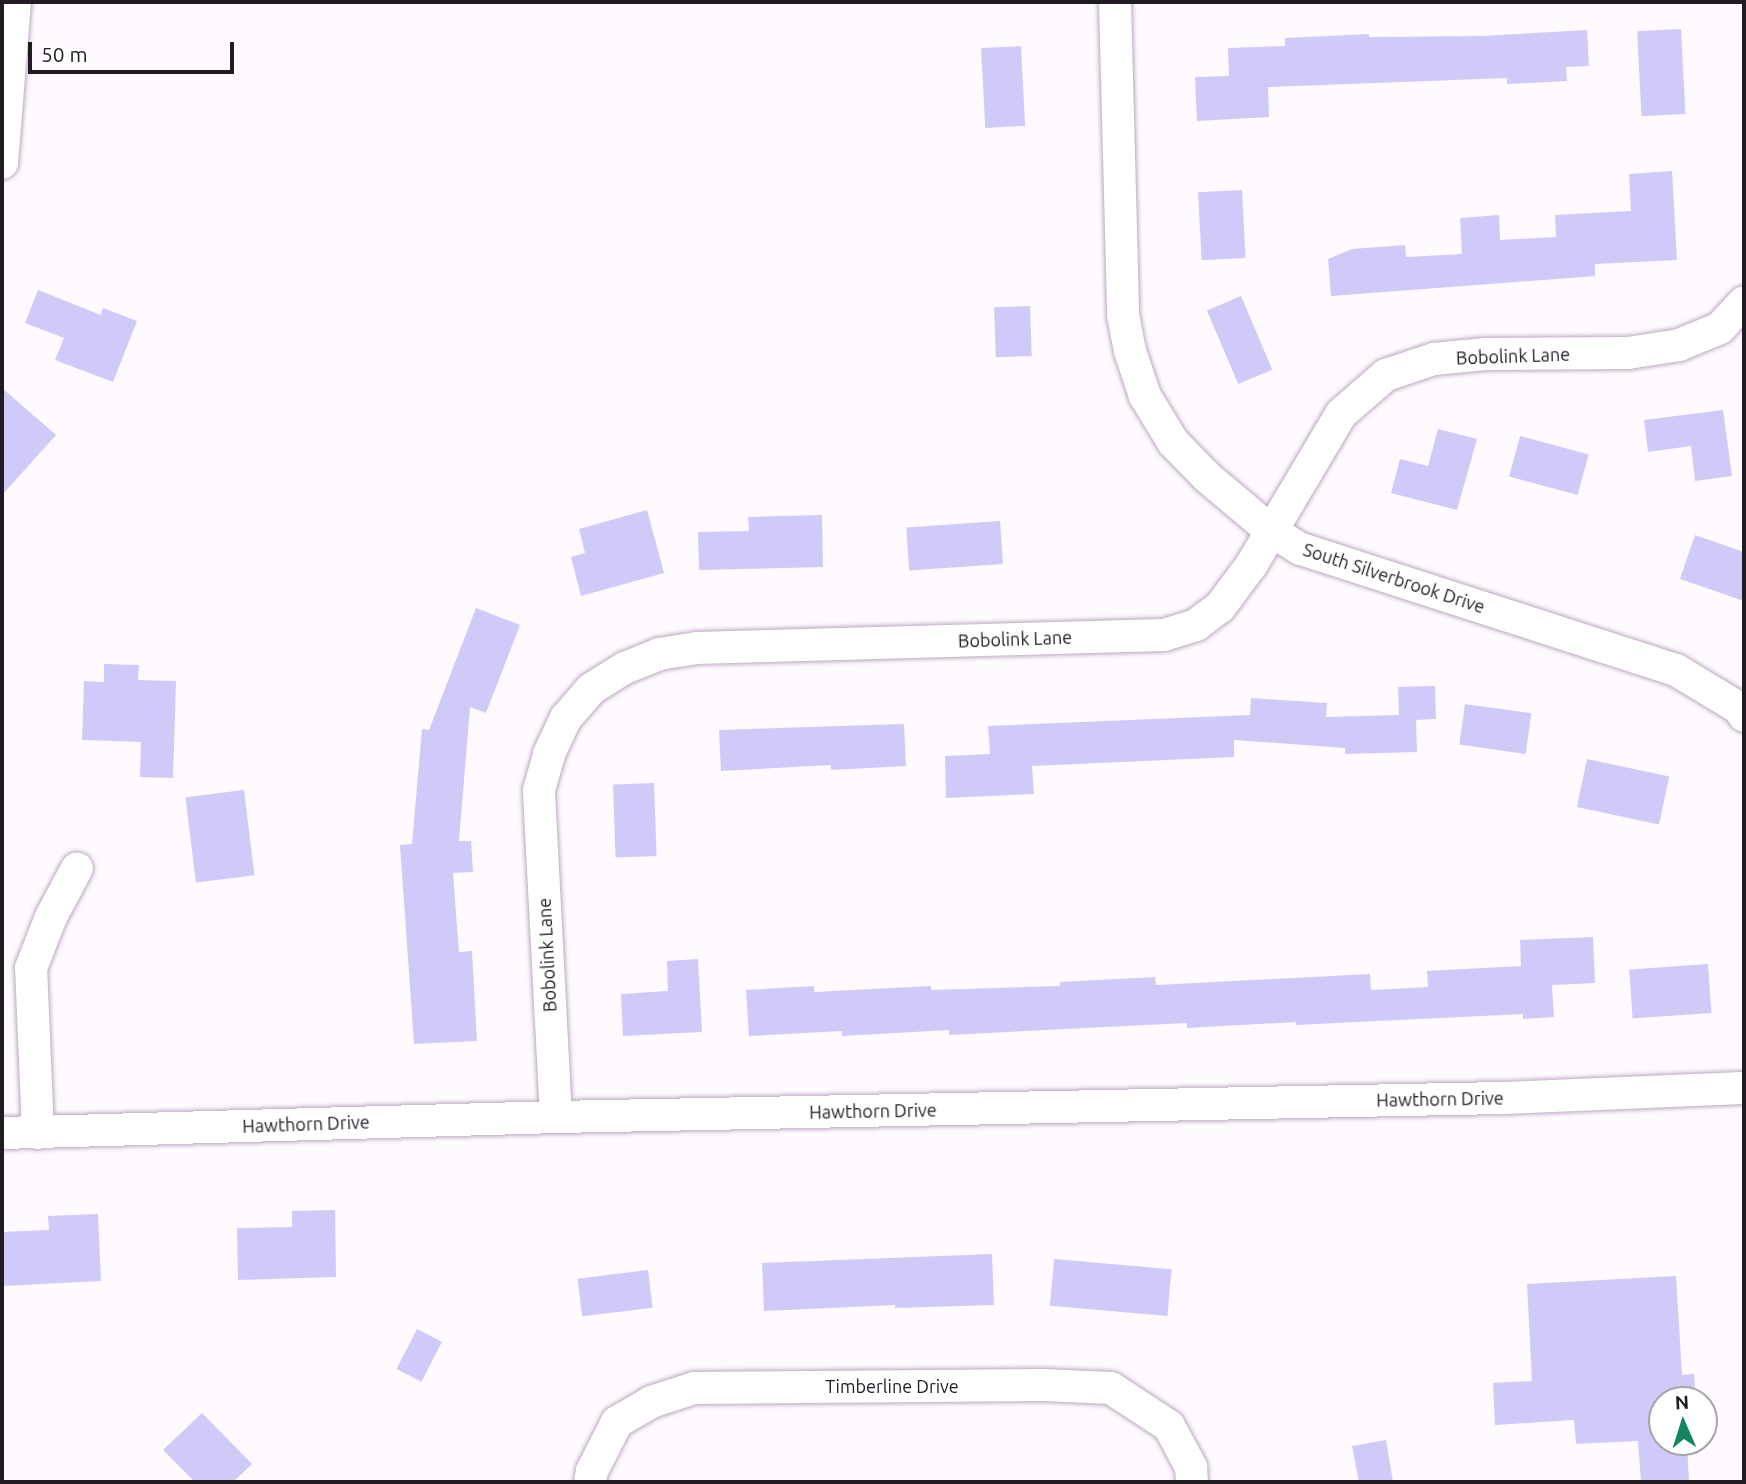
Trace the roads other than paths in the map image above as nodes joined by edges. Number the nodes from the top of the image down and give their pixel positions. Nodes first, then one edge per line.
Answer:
1 (15, 2) edge
2 (1115, 2) edge
3 (2, 163) edge
4 (1744, 302) edge
5 (1270, 530) junction
6 (1744, 716) edge
7 (77, 868) dead end
8 (1744, 1088) edge
9 (556, 1117) junction
10 (2, 1133) edge
11 (38, 1133) junction
12 (590, 1482) edge
13 (1192, 1482) edge

1 - 3 street
2 - 5 street, South Silverbrook Drive
4 - 5 street, Bobolink Lane
5 - 6 street, South Silverbrook Drive
5 - 9 street, Bobolink Lane
7 - 11 street
8 - 9 street, Hawthorn Drive
9 - 11 street, Hawthorn Drive
10 - 11 street, Hawthorn Drive
12 - 13 street, Timberline Drive

